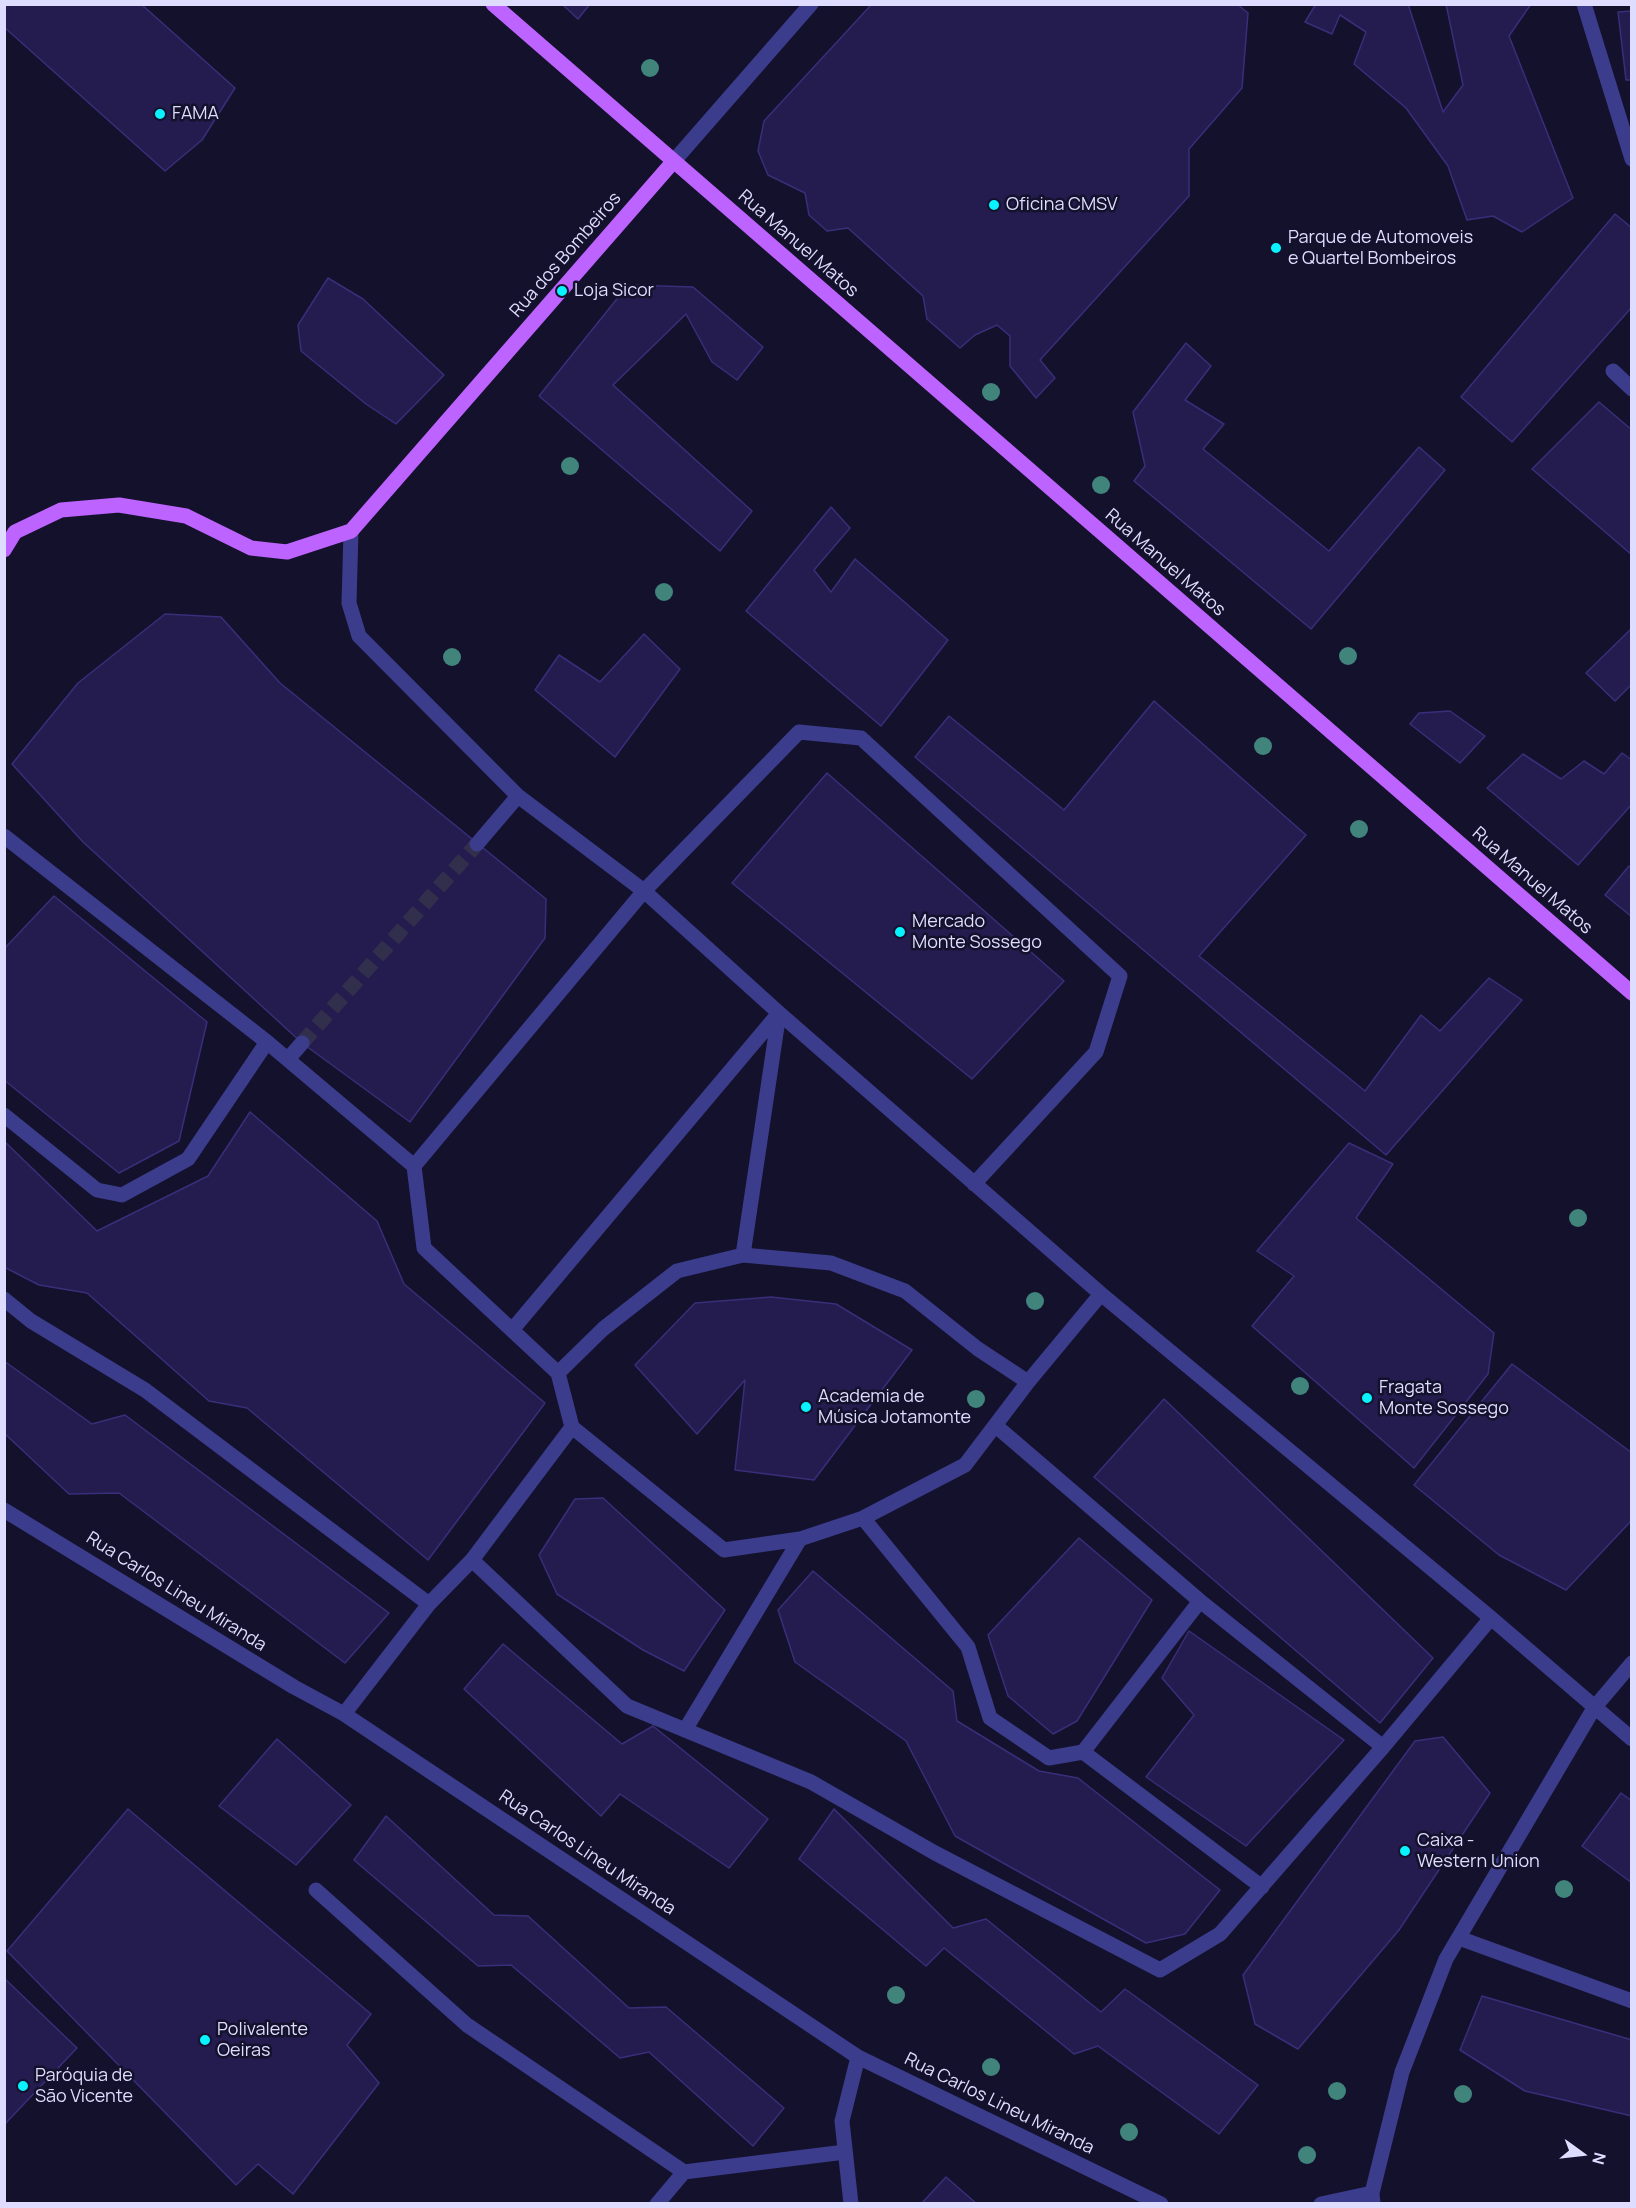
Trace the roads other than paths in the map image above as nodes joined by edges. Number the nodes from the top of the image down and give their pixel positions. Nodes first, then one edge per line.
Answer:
1 (493, 4) edge
2 (811, 4) edge
3 (1584, 4) edge
4 (1632, 159) edge
5 (673, 162) junction
6 (1613, 371) dead end
7 (1632, 389) edge
8 (10, 529) edge
9 (351, 531) junction
10 (4, 550) edge
11 (518, 796) junction
12 (4, 836) edge
13 (477, 844) tunnel mouth
14 (644, 891) junction
15 (1632, 993) edge
16 (779, 1013) junction
17 (267, 1042) junction
18 (302, 1043) tunnel mouth
19 (288, 1059) junction
20 (4, 1115) edge
21 (414, 1166) junction
22 (974, 1184) junction
23 (743, 1255) junction
24 (1101, 1293) junction
25 (4, 1299) edge
26 (512, 1329) junction
27 (558, 1373) junction
28 (1028, 1382) junction
29 (996, 1425) junction
30 (573, 1427) junction
31 (4, 1510) edge
32 (863, 1518) junction
33 (800, 1539) junction
34 (472, 1560) junction
35 (1200, 1602) junction
36 (429, 1604) junction
37 (1491, 1618) junction
38 (1632, 1663) edge
39 (1594, 1708) junction
40 (344, 1714) junction
41 (685, 1730) junction
42 (1632, 1740) edge
43 (1383, 1747) junction
44 (1083, 1752) junction
45 (1262, 1887) junction
46 (316, 1890) dead end
47 (1459, 1938) junction
48 (1632, 2001) edge
49 (858, 2057) junction
50 (845, 2152) junction
51 (684, 2172) junction
52 (1373, 2198) edge
53 (657, 2204) edge
54 (851, 2204) edge
55 (1161, 2204) edge
56 (1321, 2204) edge

1 - 5 main road, Rua Manuel Matos
2 - 5 street, Rua dos Bombeiros
3 - 4 street
5 - 9 main road, Rua dos Bombeiros
5 - 15 main road, Rua Manuel Matos
6 - 7 street
8 - 9 main road
8 - 10 main road
9 - 11 street
11 - 13 street
11 - 14 street
12 - 17 street
14 - 16 street
14 - 21 street
14 - 22 street
16 - 22 street
16 - 23 street
16 - 26 street
17 - 19 street
17 - 20 street
18 - 19 street
19 - 21 street
21 - 26 street
22 - 24 street
23 - 27 street
23 - 28 street
24 - 28 street
24 - 37 street
25 - 36 street
26 - 27 street
27 - 30 street
28 - 29 street
29 - 32 street
29 - 35 street
30 - 33 street
30 - 34 street
31 - 40 street, Rua Carlos Lineu Miranda
32 - 33 street
32 - 44 street
33 - 41 street
34 - 36 street
34 - 41 street
35 - 43 street
35 - 44 street
36 - 40 street
37 - 39 street
37 - 43 street
38 - 39 street
39 - 42 street
39 - 47 street
40 - 49 street, Rua Carlos Lineu Miranda
41 - 45 street
43 - 45 street
44 - 45 street
46 - 51 street
47 - 48 street
47 - 52 street
49 - 50 street
49 - 55 street, Rua Carlos Lineu Miranda
50 - 51 street
50 - 54 street
51 - 53 street
52 - 56 street

